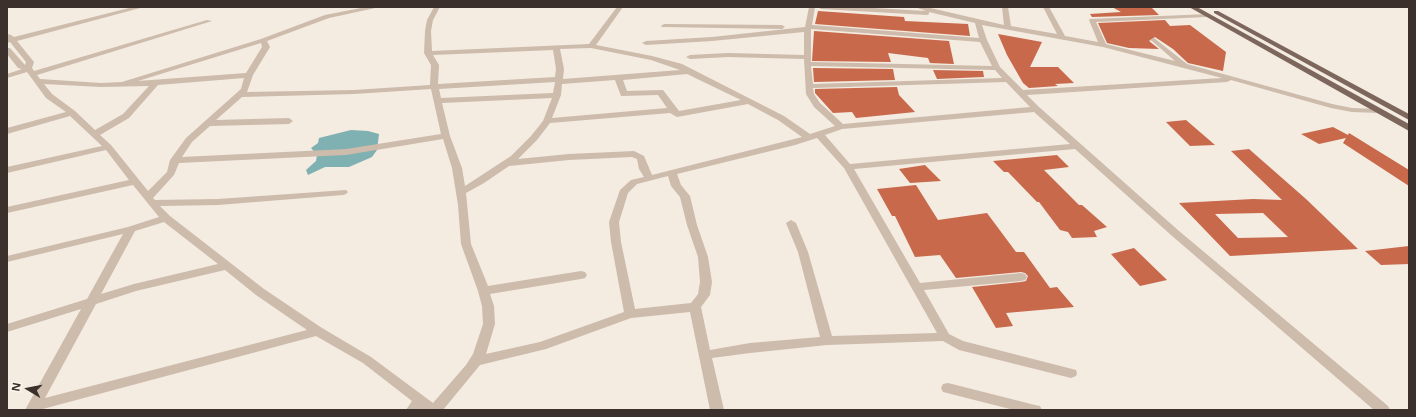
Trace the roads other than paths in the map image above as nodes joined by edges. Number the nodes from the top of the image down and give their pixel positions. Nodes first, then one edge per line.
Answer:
1 (103, 7) edge
2 (141, 7) edge
3 (377, 7) edge
4 (437, 7) edge
5 (620, 7) edge
6 (812, 7) edge
7 (821, 7) edge
8 (918, 7) edge
9 (947, 7) edge
10 (1005, 7) edge
11 (1046, 7) edge
12 (1192, 7) edge
13 (1205, 7) edge
14 (348, 9) edge
15 (940, 13) junction
16 (112, 15) junction
17 (950, 16) junction
18 (1207, 16) junction
19 (209, 21) dead end
20 (978, 22) junction
21 (664, 26) dead end
22 (806, 28) junction
23 (1008, 28) junction
24 (1062, 37) junction
25 (9, 39) edge
26 (263, 40) junction
27 (984, 40) junction
28 (1154, 40) dead end
29 (646, 43) dead end
30 (1103, 45) junction
31 (592, 46) junction
32 (556, 47) junction
33 (7, 50) edge
34 (428, 53) junction
35 (690, 57) dead end
36 (808, 60) junction
37 (1186, 66) junction
38 (997, 68) junction
39 (689, 70) junction
40 (32, 73) junction
41 (249, 75) junction
42 (7, 76) edge
43 (618, 78) junction
44 (559, 80) junction
45 (1008, 80) junction
46 (1237, 80) junction
47 (125, 83) junction
48 (156, 83) junction
49 (434, 86) junction
50 (809, 86) junction
51 (1020, 93) junction
52 (238, 95) junction
53 (558, 95) junction
54 (437, 100) junction
55 (749, 101) junction
56 (1036, 109) junction
57 (672, 110) junction
58 (1379, 111) junction
59 (72, 113) junction
60 (1409, 117) edge
61 (547, 121) junction
62 (290, 122) dead end
63 (209, 123) junction
64 (841, 126) junction
65 (1409, 128) edge
66 (7, 131) edge
67 (95, 134) junction
68 (819, 134) junction
69 (446, 136) junction
70 (808, 137) junction
71 (108, 146) junction
72 (1078, 146) junction
73 (175, 160) junction
74 (505, 163) junction
75 (848, 167) junction
76 (7, 170) edge
77 (671, 172) junction
78 (649, 177) junction
79 (136, 181) junction
80 (343, 192) dead end
81 (461, 192) junction
82 (150, 200) junction
83 (7, 210) edge
84 (166, 218) junction
85 (790, 223) dead end
86 (131, 229) junction
87 (7, 259) edge
88 (225, 266) junction
89 (581, 275) dead end
90 (1021, 277) dead end
91 (916, 287) junction
92 (484, 291) junction
93 (93, 300) junction
94 (695, 307) junction
95 (630, 314) junction
96 (7, 328) edge
97 (318, 331) junction
98 (945, 337) junction
99 (827, 341) junction
100 (705, 355) junction
101 (475, 361) junction
102 (1071, 373) dead end
103 (948, 388) dead end
104 (417, 405) edge
105 (33, 408) edge
106 (434, 410) edge
107 (717, 410) edge
108 (1034, 410) edge
109 (1383, 410) edge

1 - 16 street
2 - 16 street
3 - 14 street
4 - 34 street
5 - 31 street
6 - 22 street
7 - 15 street
8 - 15 street
9 - 17 street
10 - 23 street
11 - 24 street
12 - 18 main road
13 - 60 main road
14 - 26 street
15 - 17 street
16 - 25 street
17 - 20 street
18 - 30 street
18 - 58 main road
19 - 40 street
20 - 23 street
20 - 27 street
21 - 22 street
22 - 27 street
22 - 29 street
22 - 36 street
23 - 24 street
24 - 30 street
25 - 40 street
26 - 41 street
26 - 47 street
27 - 38 street
28 - 37 street
30 - 37 street
31 - 32 street
31 - 39 street
32 - 34 street
32 - 44 street
33 - 40 street
34 - 49 street
35 - 36 street
36 - 38 street
36 - 50 street
37 - 46 street
38 - 45 street
39 - 43 street
39 - 55 street
40 - 42 street
40 - 47 street
40 - 59 street
41 - 48 street
41 - 52 street
43 - 44 street
43 - 57 street
44 - 49 street
44 - 53 street
45 - 50 street
45 - 51 street
46 - 51 street
46 - 58 street
47 - 48 street
48 - 67 street
49 - 52 street
49 - 54 street
50 - 64 street
51 - 56 street
52 - 63 street
53 - 54 street
53 - 61 street
54 - 69 street
55 - 57 street
55 - 70 street
56 - 64 street
56 - 72 street
57 - 61 street
58 - 65 main road
59 - 66 street
59 - 67 street
61 - 74 street
62 - 63 street
63 - 73 street
64 - 68 street
67 - 71 street
68 - 70 street
68 - 75 street
69 - 73 street
69 - 81 street
70 - 77 street
71 - 76 street
71 - 79 street
72 - 75 street
72 - 109 street
73 - 82 street
74 - 78 street
74 - 81 street
75 - 91 street
77 - 78 street
77 - 94 street
78 - 95 street
79 - 82 street
79 - 83 street
80 - 82 street
81 - 92 street
82 - 84 street
84 - 86 street
84 - 88 street
85 - 99 street
86 - 87 street
86 - 93 street
88 - 93 street
88 - 97 street
89 - 92 street
90 - 91 street
91 - 98 street
92 - 101 street
93 - 96 street
93 - 105 street
94 - 95 street
94 - 100 street
95 - 101 street
97 - 104 street
97 - 105 street
98 - 99 street
98 - 102 street
99 - 100 street
100 - 107 street
101 - 106 street
103 - 108 street
104 - 106 street

